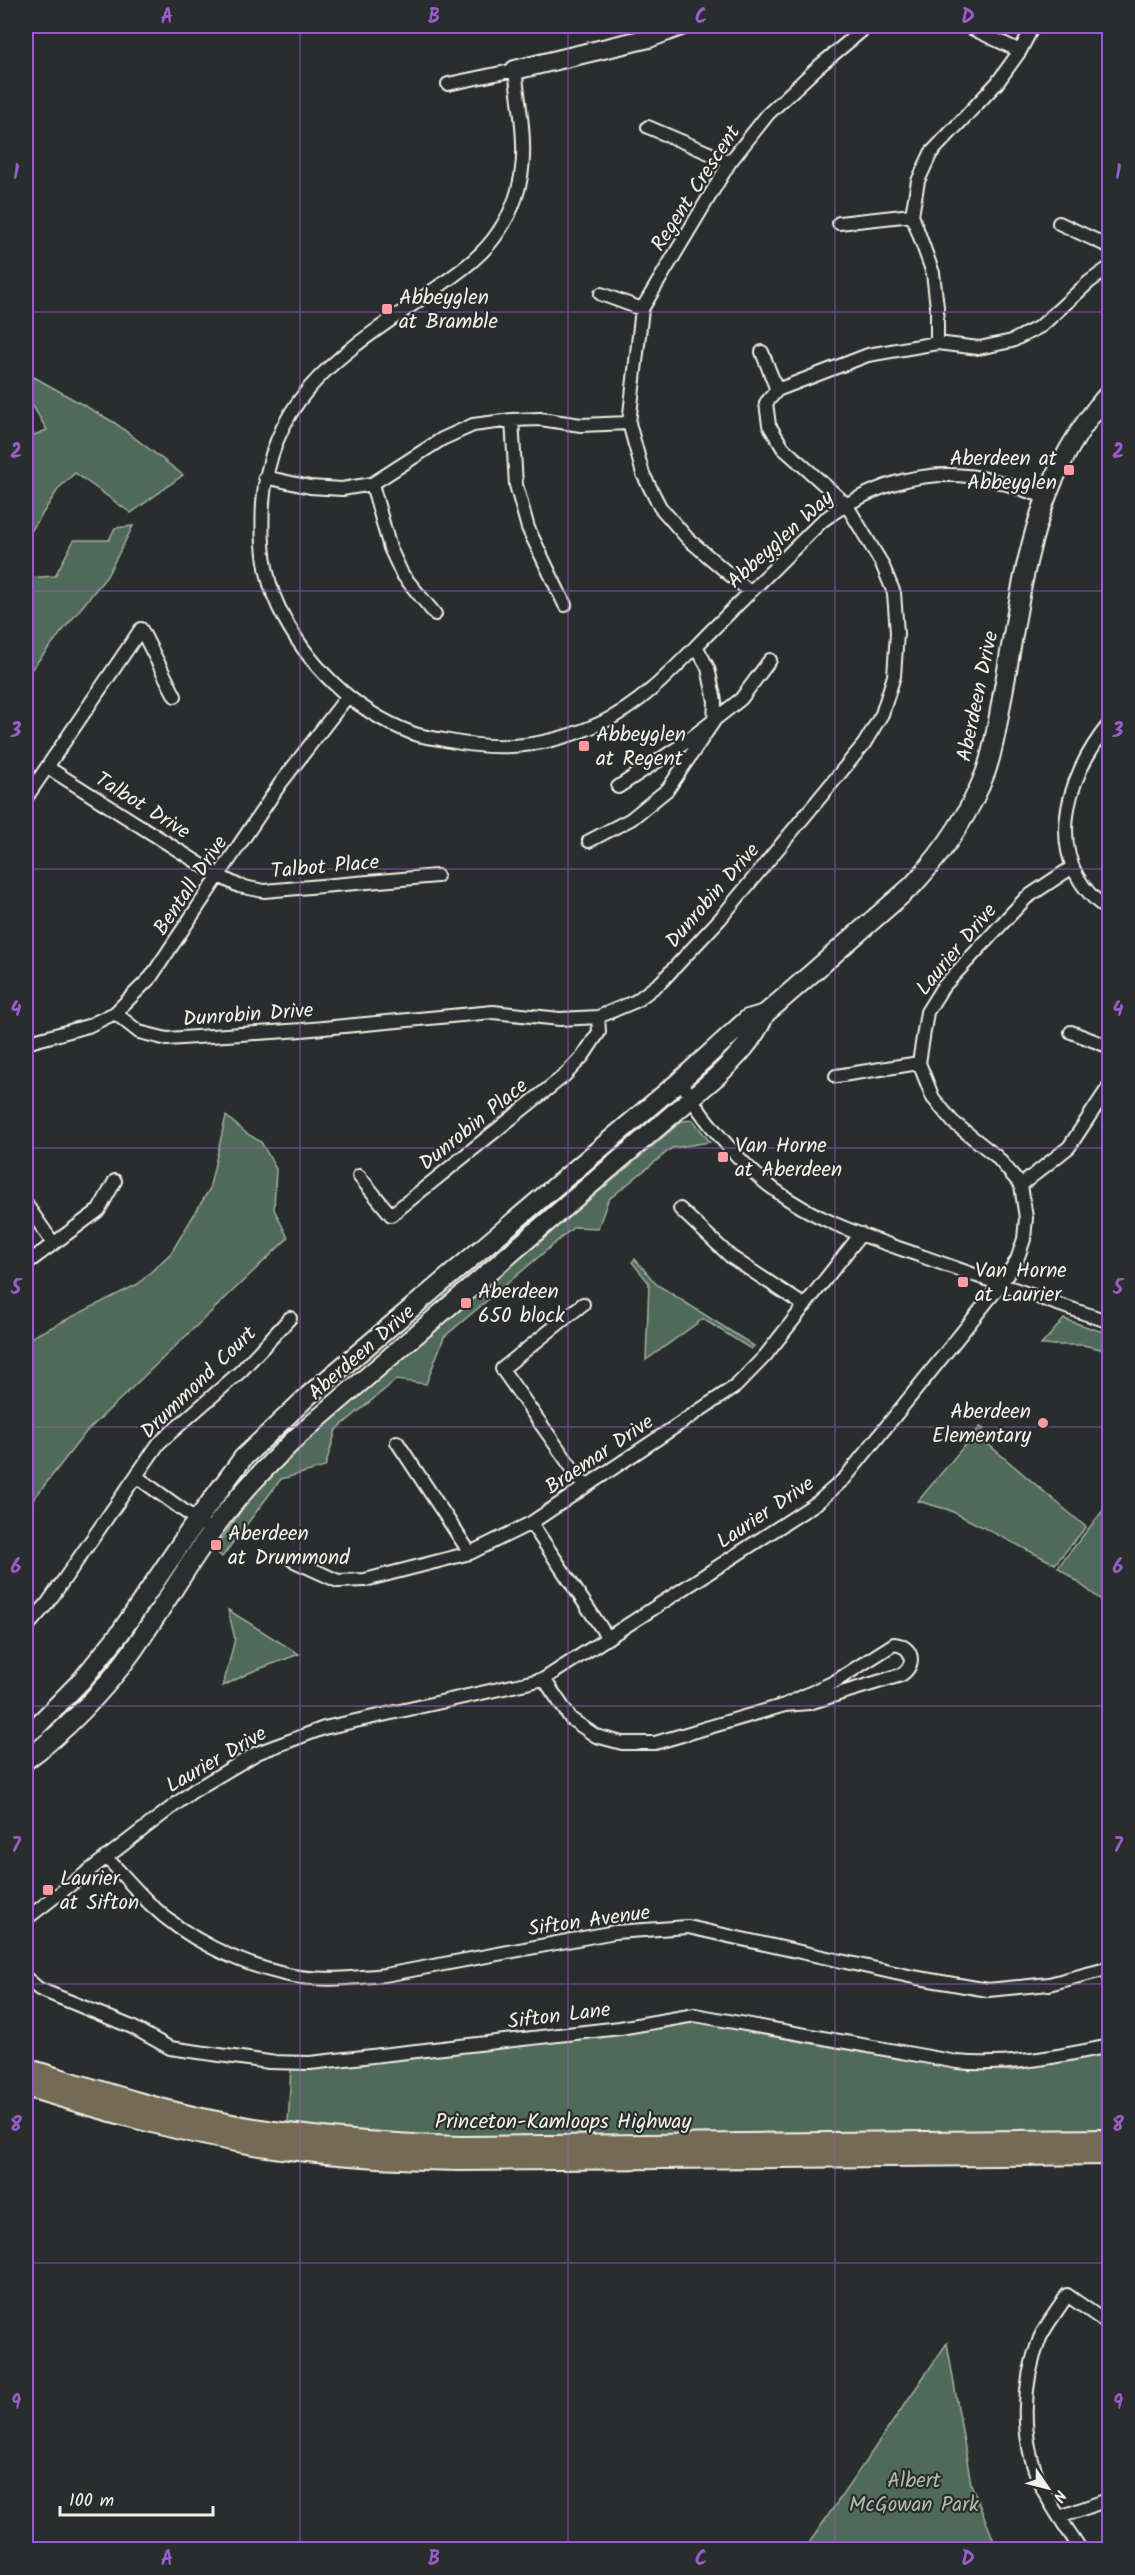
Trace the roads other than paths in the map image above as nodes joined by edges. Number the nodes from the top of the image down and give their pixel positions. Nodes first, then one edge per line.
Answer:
1 (681, 26) edge
2 (872, 26) edge
3 (967, 26) edge
4 (1033, 26) edge
5 (1020, 51) junction
6 (515, 70) junction
7 (448, 84) dead end
8 (648, 127) dead end
9 (730, 162) junction
10 (912, 215) junction
11 (839, 223) dead end
12 (1059, 223) dead end
13 (1110, 247) edge
14 (1110, 267) edge
15 (601, 294) dead end
16 (642, 309) junction
17 (937, 343) junction
18 (762, 352) dead end
19 (777, 390) junction
20 (1110, 392) edge
21 (512, 420) junction
22 (628, 423) junction
23 (265, 477) junction
24 (372, 484) junction
25 (1045, 497) junction
26 (846, 504) junction
27 (750, 592) junction
28 (565, 605) dead end
29 (435, 614) dead end
30 (696, 646) junction
31 (770, 660) dead end
32 (175, 696) dead end
33 (347, 697) junction
34 (714, 721) junction
35 (1110, 723) edge
36 (47, 767) junction
37 (618, 787) dead end
38 (26, 798) edge
39 (589, 841) dead end
40 (1071, 868) junction
41 (219, 876) junction
42 (437, 876) dead end
43 (1110, 911) edge
44 (115, 1013) junction
45 (765, 1014) junction
46 (598, 1017) junction
47 (1071, 1032) dead end
48 (26, 1043) edge
49 (1110, 1047) edge
50 (919, 1063) junction
51 (836, 1076) dead end
52 (681, 1080) junction
53 (1110, 1085) edge
54 (690, 1098) junction
55 (359, 1176) dead end
56 (115, 1181) dead end
57 (1021, 1185) junction
58 (26, 1204) edge
59 (680, 1209) dead end
60 (861, 1234) junction
61 (53, 1243) junction
62 (26, 1264) edge
63 (1001, 1284) junction
64 (583, 1304) dead end
65 (805, 1306) junction
66 (290, 1318) dead end
67 (1110, 1322) edge
68 (397, 1442) dead end
69 (137, 1477) junction
70 (584, 1485) junction
71 (196, 1520) junction
72 (531, 1523) junction
73 (212, 1531) junction
74 (470, 1553) junction
75 (292, 1560) dead end
76 (26, 1628) edge
77 (608, 1638) junction
78 (544, 1679) junction
79 (785, 1705) junction
80 (26, 1735) edge
81 (26, 1760) edge
82 (106, 1857) junction
83 (26, 1919) edge
84 (1110, 1968) edge
85 (26, 1978) edge
86 (1110, 2046) edge
87 (26, 2069) edge
88 (26, 2086) edge
89 (1110, 2140) edge
90 (1110, 2154) edge
91 (1110, 2325) edge
92 (1110, 2499) edge
93 (1060, 2517) junction
94 (1081, 2550) edge

1 - 6 main road
2 - 9 street, Regent Crescent
3 - 5 street
4 - 5 street
5 - 10 street
6 - 7 street
6 - 23 street, Abbeyglen Way
8 - 9 street
9 - 16 street, Regent Crescent
10 - 11 street
10 - 17 street
12 - 13 street
14 - 17 street
15 - 16 street
16 - 22 street, Regent Crescent
17 - 19 street
18 - 19 street
19 - 26 street, Dunrobin Drive
20 - 25 main road, Aberdeen Drive
21 - 22 street
21 - 24 street
21 - 28 street
22 - 27 street, Regent Crescent
23 - 24 street
23 - 33 street, Abbeyglen Way
24 - 29 street
25 - 26 street, Abbeyglen Way
25 - 45 main road, Aberdeen Drive
26 - 27 street, Abbeyglen Way
26 - 46 street, Dunrobin Drive
27 - 30 street, Abbeyglen Way
30 - 33 street, Abbeyglen Way
30 - 34 street
31 - 34 street
32 - 36 street
33 - 41 street, Bentall Drive
34 - 37 street
34 - 39 street
35 - 40 street
36 - 38 street
36 - 41 street, Talbot Drive
40 - 43 street
40 - 50 street, Laurier Drive
41 - 42 street, Talbot Place
41 - 44 street, Bentall Drive
44 - 46 street, Dunrobin Drive
44 - 48 street, Bentall Drive
45 - 52 main road, Aberdeen Drive
45 - 54 main road, Aberdeen Drive
46 - 55 street, Dunrobin Place
47 - 49 street
50 - 51 street
50 - 57 street
52 - 54 street
52 - 71 main road, Aberdeen Drive
53 - 57 street
54 - 60 street
54 - 73 main road, Aberdeen Drive
56 - 61 street
57 - 63 street, Laurier Drive
58 - 61 street
59 - 65 street
60 - 63 street
60 - 65 street, Braemar Drive
61 - 62 street
63 - 67 street
63 - 77 street, Laurier Drive
64 - 70 street
65 - 70 street, Braemar Drive
66 - 69 street, Drummond Court
68 - 74 street
69 - 71 street
69 - 76 street, Drummond Court
70 - 72 street, Braemar Drive
71 - 73 street
71 - 80 main road, Aberdeen Drive
72 - 74 street, Braemar Drive
72 - 77 street
73 - 81 main road, Aberdeen Drive
74 - 75 street, Braemar Drive
77 - 78 street, Laurier Drive
78 - 79 street
78 - 82 street, Laurier Drive
79 - 79 street
82 - 83 street, Laurier Drive
82 - 84 street, Sifton Avenue
85 - 86 street, Sifton Lane
87 - 89 main road, Princeton-Kamloops Highway
88 - 90 main road, Princeton-Kamloops Highway
91 - 93 street
92 - 93 street
93 - 94 street

